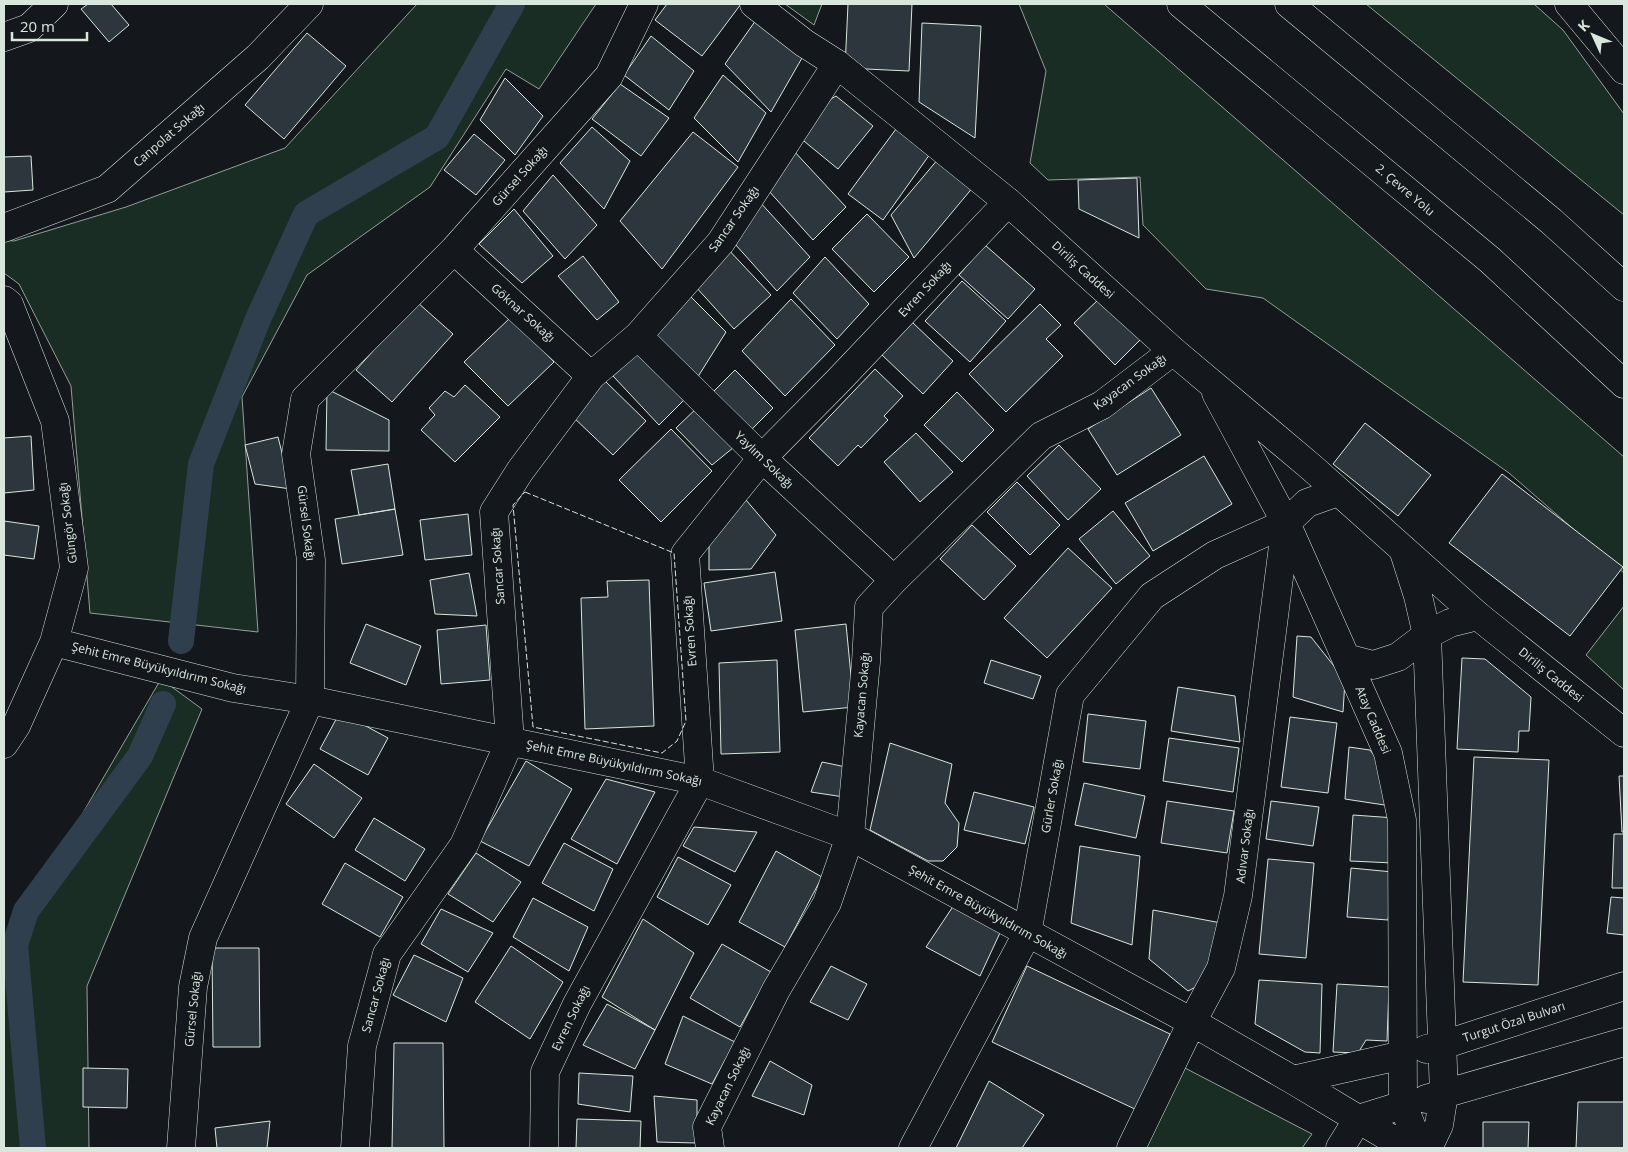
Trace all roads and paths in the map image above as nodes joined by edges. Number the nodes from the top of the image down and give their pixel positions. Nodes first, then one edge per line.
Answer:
1 (54, 4) edge
2 (309, 4) edge
3 (644, 4) edge
4 (754, 4) edge
5 (1181, 4) edge
6 (1289, 4) edge
7 (1569, 4) edge
8 (4, 37) edge
9 (836, 64) junction
10 (1624, 70) edge
11 (1008, 202) junction
12 (4, 228) edge
13 (454, 250) junction
14 (1624, 287) edge
15 (4, 300) edge
16 (638, 336) junction
17 (1173, 351) junction
18 (591, 376) junction
19 (1210, 382) junction
20 (1624, 384) edge
21 (762, 458) junction
22 (1338, 492) junction
23 (1286, 523) junction
24 (1402, 549) junction
25 (894, 580) junction
26 (1478, 616) junction
27 (1427, 635) junction
28 (54, 642) junction
29 (1346, 658) junction
30 (310, 700) junction
31 (1624, 733) edge
32 (510, 741) junction
33 (4, 744) edge
34 (700, 781) junction
35 (850, 836) junction
36 (1027, 934) junction
37 (1624, 986) edge
38 (1192, 1022) junction
39 (1624, 1042) edge
40 (1443, 1045) junction
41 (1402, 1055) junction
42 (1294, 1080) junction
43 (1444, 1094) junction
44 (1403, 1106) junction
45 (1358, 1119) junction
46 (181, 1148) edge
47 (355, 1148) edge
48 (544, 1148) edge
49 (710, 1148) edge
50 (913, 1148) edge
51 (1131, 1148) edge
52 (1340, 1148) edge
53 (1407, 1148) edge
54 (1420, 1148) edge
55 (1428, 1148) edge

1 - 8 main road
2 - 12 main road, Canpolat Sokağı
3 - 13 main road, Gürsel Sokağı
4 - 9 main road, Diriliş Caddesi
5 - 20 main road, 2. Çevre Yolu
6 - 14 main road
7 - 10 main road
9 - 11 main road, Diriliş Caddesi
9 - 16 main road, Sancar Sokağı
11 - 17 main road, Diriliş Caddesi
11 - 21 main road, Evren Sokağı
13 - 18 main road, Göknar Sokağı
13 - 30 main road, Gürsel Sokağı
15 - 28 main road, Güngör Sokağı
16 - 18 main road, Sancar Sokağı
16 - 21 main road, Yaylım Sokağı
17 - 19 main road, Diriliş Caddesi
17 - 25 main road, Kayacan Sokağı
18 - 32 main road, Sancar Sokağı
19 - 22 main road, Diriliş Caddesi
19 - 23 main road, Atay Caddesi
21 - 25 main road, Yaylım Sokağı
21 - 34 main road, Evren Sokağı
22 - 23 main road, Gürler Sokağı
22 - 24 main road, Diriliş Caddesi
23 - 29 main road, Atay Caddesi
23 - 36 main road, Gürler Sokağı
23 - 38 main road, Adıvar Sokağı
24 - 26 main road, Diriliş Caddesi
24 - 27 main road
25 - 35 main road, Kayacan Sokağı
26 - 27 main road
26 - 31 main road, Diriliş Caddesi
27 - 29 main road
27 - 40 main road
28 - 30 main road, Şehit Emre Büyükyıldırım Sokağı
28 - 33 main road, Güngör Sokağı
29 - 41 main road, Atay Caddesi
30 - 32 main road, Şehit Emre Büyükyıldırım Sokağı
30 - 46 main road, Gürsel Sokağı
32 - 34 main road, Şehit Emre Büyükyıldırım Sokağı
32 - 47 main road, Sancar Sokağı
34 - 35 main road, Şehit Emre Büyükyıldırım Sokağı
34 - 48 main road, Evren Sokağı
35 - 36 main road, Şehit Emre Büyükyıldırım Sokağı
35 - 49 main road, Kayacan Sokağı
36 - 38 main road, Şehit Emre Büyükyıldırım Sokağı
36 - 50 main road, Gürler Sokağı
37 - 40 main road, Turgut Özal Bulvarı
38 - 42 main road, Şehit Emre Büyükyıldırım Sokağı
38 - 51 main road, Adıvar Sokağı
39 - 43 main road
40 - 41 main road, Turgut Özal Bulvarı
40 - 43 main road
41 - 42 main road
41 - 44 main road, Atay Caddesi
42 - 45 main road, Şehit Emre Büyükyıldırım Sokağı
43 - 44 main road
43 - 55 main road
44 - 45 main road
44 - 54 main road, Atay Caddesi
45 - 52 main road
45 - 53 main road, Şehit Emre Büyükyıldırım Sokağı

